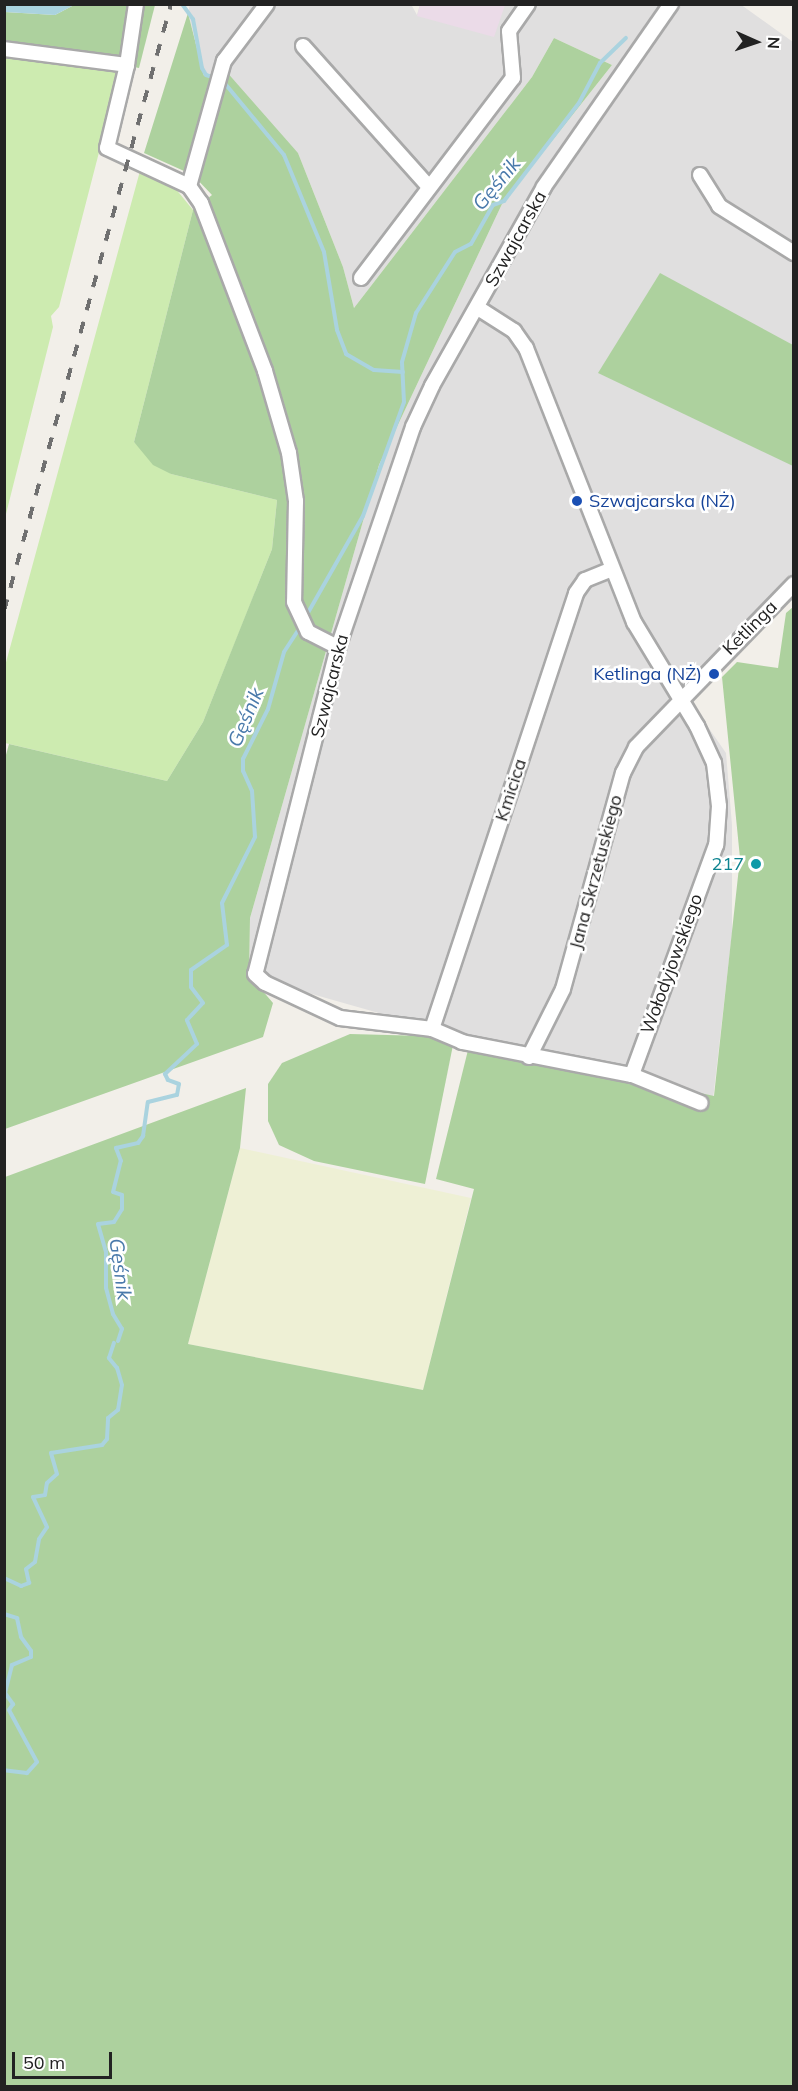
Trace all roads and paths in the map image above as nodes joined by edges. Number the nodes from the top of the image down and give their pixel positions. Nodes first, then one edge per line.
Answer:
1 (136, 4) edge
2 (267, 4) edge
3 (528, 4) edge
4 (671, 4) edge
5 (303, 46) dead end
6 (4, 49) edge
7 (127, 65) junction
8 (700, 175) dead end
9 (189, 186) junction
10 (429, 187) junction
11 (794, 253) edge
12 (361, 278) dead end
13 (478, 308) junction
14 (612, 569) junction
15 (794, 584) edge
16 (338, 647) junction
17 (681, 697) junction
18 (432, 1029) junction
19 (529, 1057) junction
20 (632, 1075) junction
21 (701, 1103) dead end

1 - 7 street
2 - 9 street
3 - 10 street
4 - 13 street, Szwajcarska
5 - 10 street
6 - 7 street
7 - 9 street
8 - 11 street
9 - 16 street
10 - 12 street
13 - 14 street, Wołodyjowskiego
13 - 16 street, Szwajcarska
14 - 17 street, Wołodyjowskiego
14 - 18 street, Kmicica
15 - 17 street, Ketlinga
16 - 18 street, Szwajcarska
17 - 19 street, Jana Skrzetuskiego
17 - 20 street, Wołodyjowskiego
18 - 19 street, Szwajcarska
19 - 20 street, Szwajcarska
20 - 21 street, Szwajcarska

